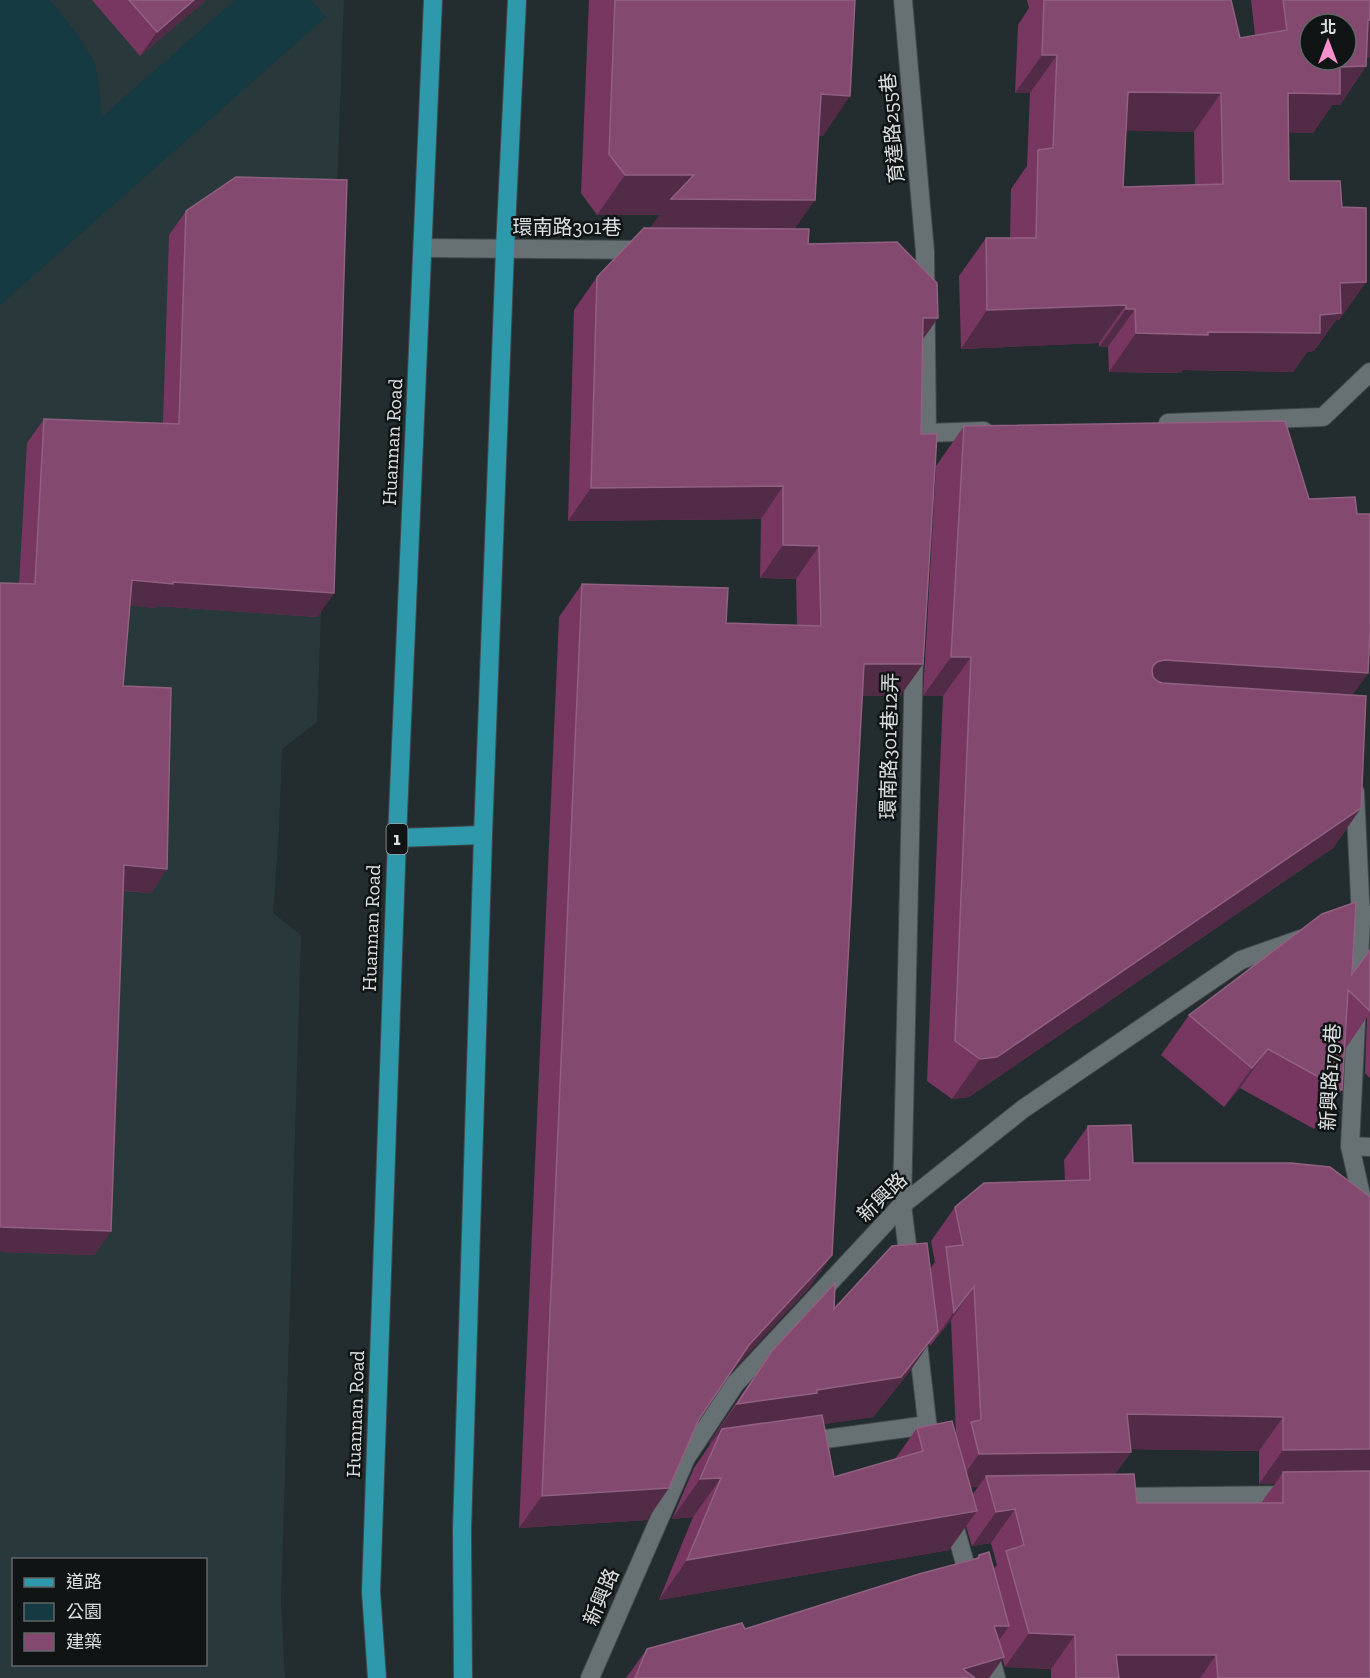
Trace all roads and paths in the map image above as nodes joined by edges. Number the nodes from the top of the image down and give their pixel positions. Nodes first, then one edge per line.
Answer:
1 (433, 0) edge
2 (517, 0) edge
3 (903, 0) edge
4 (423, 248) junction
5 (505, 249) junction
6 (668, 250) edge
7 (1370, 372) edge
8 (1155, 424) edge
9 (999, 430) edge
10 (927, 433) junction
11 (924, 480) edge
12 (915, 633) edge
13 (1354, 770) edge
14 (483, 835) junction
15 (397, 838) junction
16 (1365, 917) edge
17 (1350, 1146) junction
18 (1370, 1146) edge
19 (902, 1205) junction
20 (1370, 1235) edge
21 (912, 1286) edge
22 (916, 1321) edge
23 (928, 1425) junction
24 (789, 1444) edge
25 (709, 1455) edge
26 (686, 1458) junction
27 (938, 1465) edge
28 (1311, 1495) edge
29 (1100, 1497) edge
30 (947, 1499) edge
31 (975, 1600) edge
32 (984, 1633) edge
33 (377, 1678) edge
34 (463, 1678) edge
35 (590, 1678) edge
36 (996, 1678) edge

1 - 4 main road, Huannan Road / 1
2 - 5 main road
3 - 10 lane, 育達路255巷
4 - 5 lane, 環南路301巷
4 - 15 main road, Huannan Road / 1
5 - 6 lane, 環南路301巷
5 - 14 main road
7 - 8 lane
9 - 10 lane
10 - 11 lane
12 - 19 lane, 環南路301巷12弄
13 - 16 lane, 新興路179巷
14 - 15 main road
14 - 34 main road
15 - 33 main road, Huannan Road / 1
16 - 17 lane, 新興路179巷
16 - 19 lane, 新興路
17 - 18 lane
17 - 20 lane, 新興路179巷
19 - 21 lane, 環南路301巷12弄
19 - 26 lane, 新興路
22 - 23 lane
23 - 24 lane
23 - 27 lane
25 - 26 lane
26 - 35 lane, 新興路
28 - 29 lane
30 - 31 lane
32 - 36 lane

